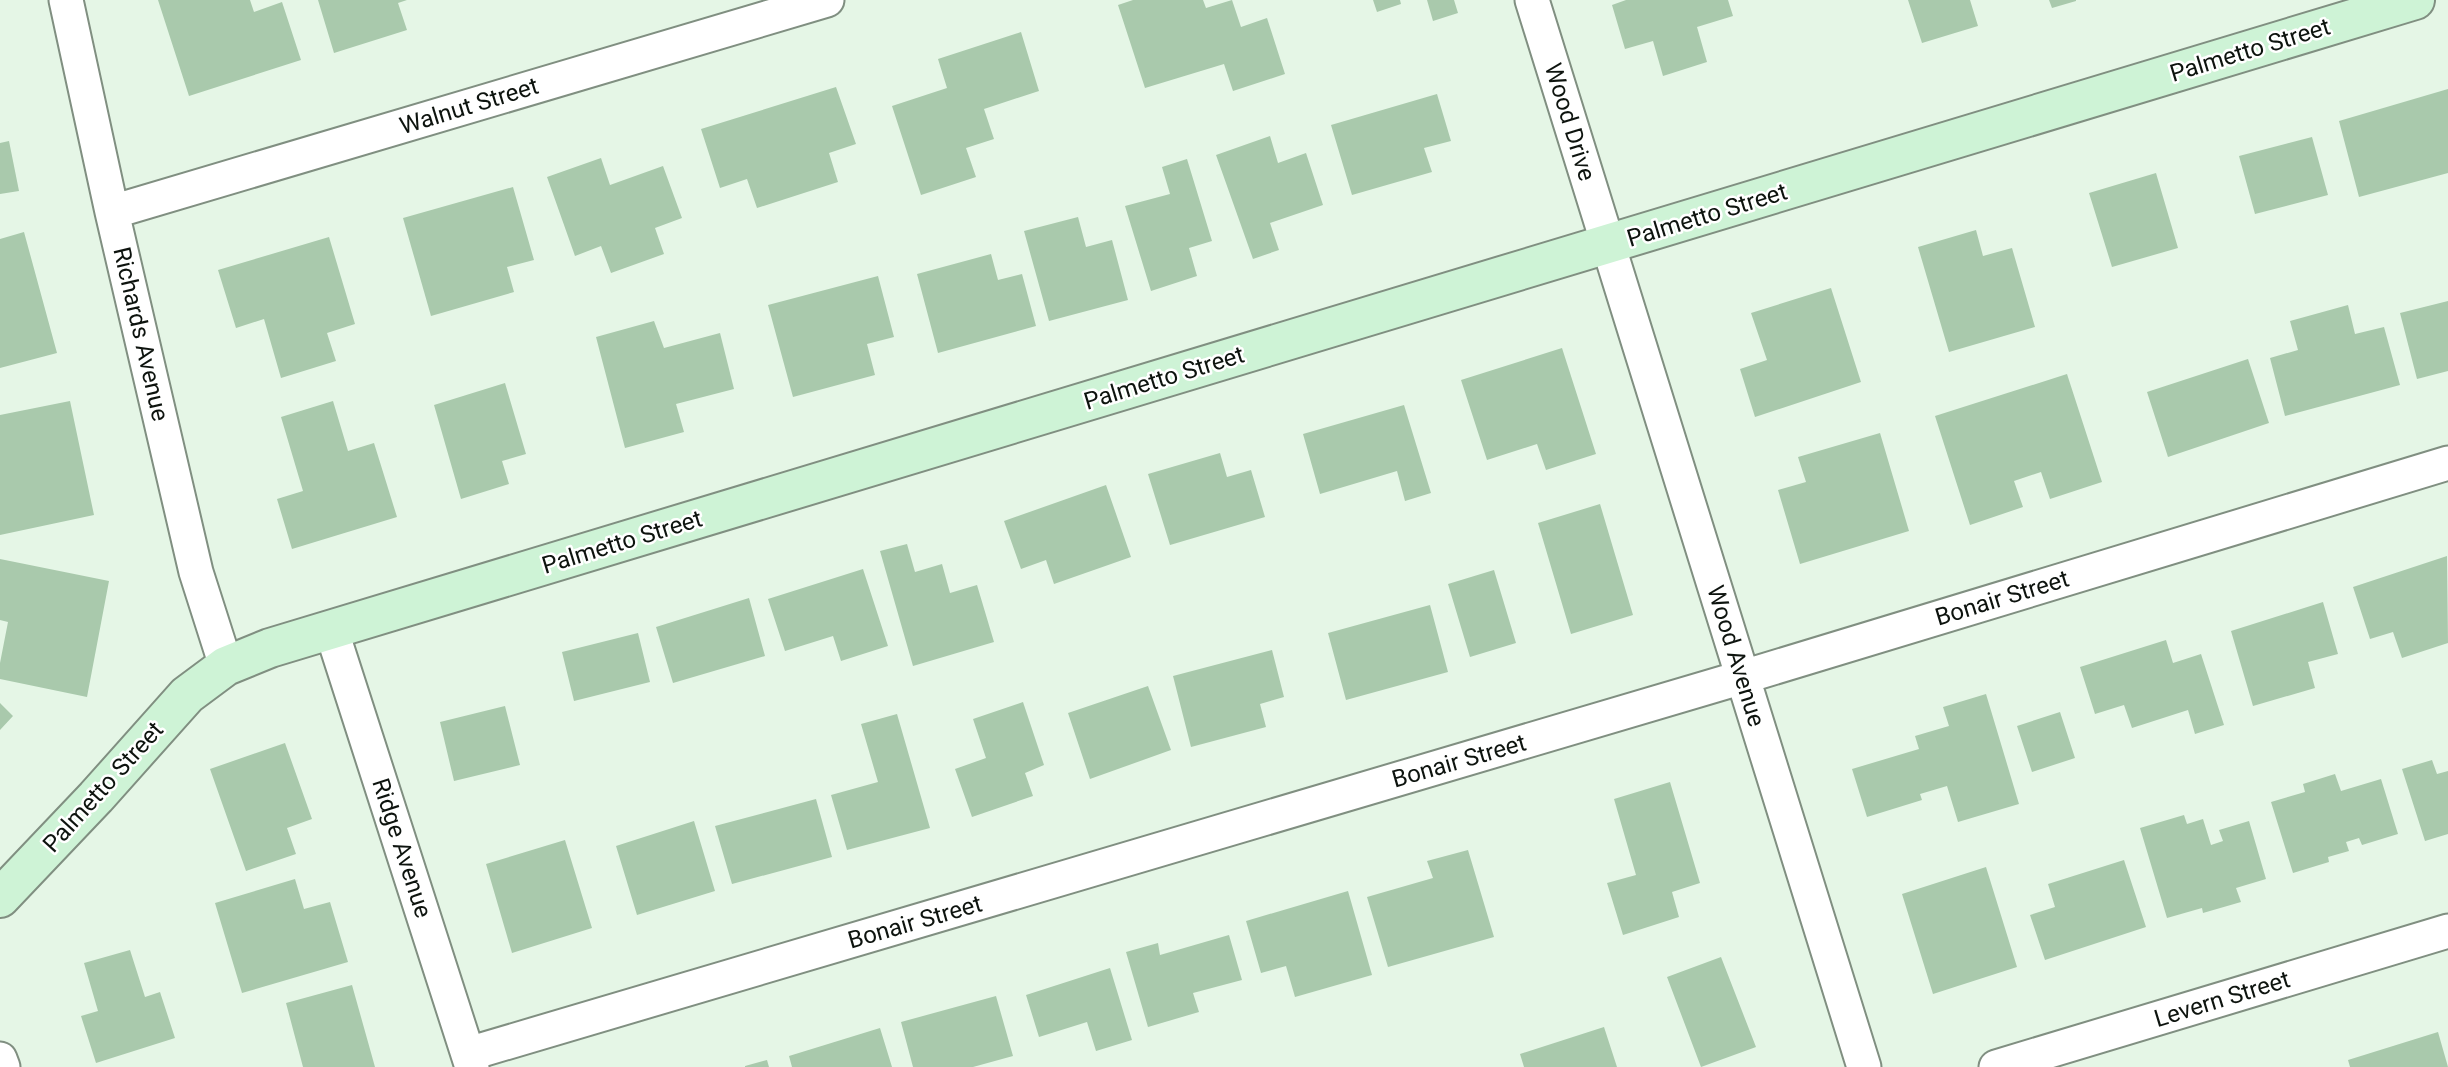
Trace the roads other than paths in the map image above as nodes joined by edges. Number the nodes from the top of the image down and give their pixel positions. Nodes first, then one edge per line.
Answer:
1 (66, 0) edge
2 (827, 0) edge
3 (1532, 0) edge
4 (2415, 0) edge
5 (112, 212) junction
6 (1607, 245) junction
7 (2448, 463) edge
8 (331, 629) junction
9 (226, 666) junction
10 (1743, 677) junction
11 (0, 898) edge
12 (2448, 931) edge
13 (0, 1059) edge
14 (470, 1060) edge
15 (2, 1067) edge
16 (1864, 1067) edge
17 (1996, 1067) edge

1 - 5 street, Richards Avenue
2 - 5 street, Walnut Street
3 - 6 street, Wood Drive
4 - 6 street, Palmetto Street
5 - 9 street, Richards Avenue
6 - 8 street, Palmetto Street
6 - 10 street, Wood Avenue
7 - 10 street, Bonair Street
8 - 9 street, Palmetto Street
8 - 14 street, Ridge Avenue
9 - 11 street, Palmetto Street
10 - 14 street, Bonair Street
10 - 16 street, Wood Avenue
12 - 17 street, Levern Street
13 - 15 street

